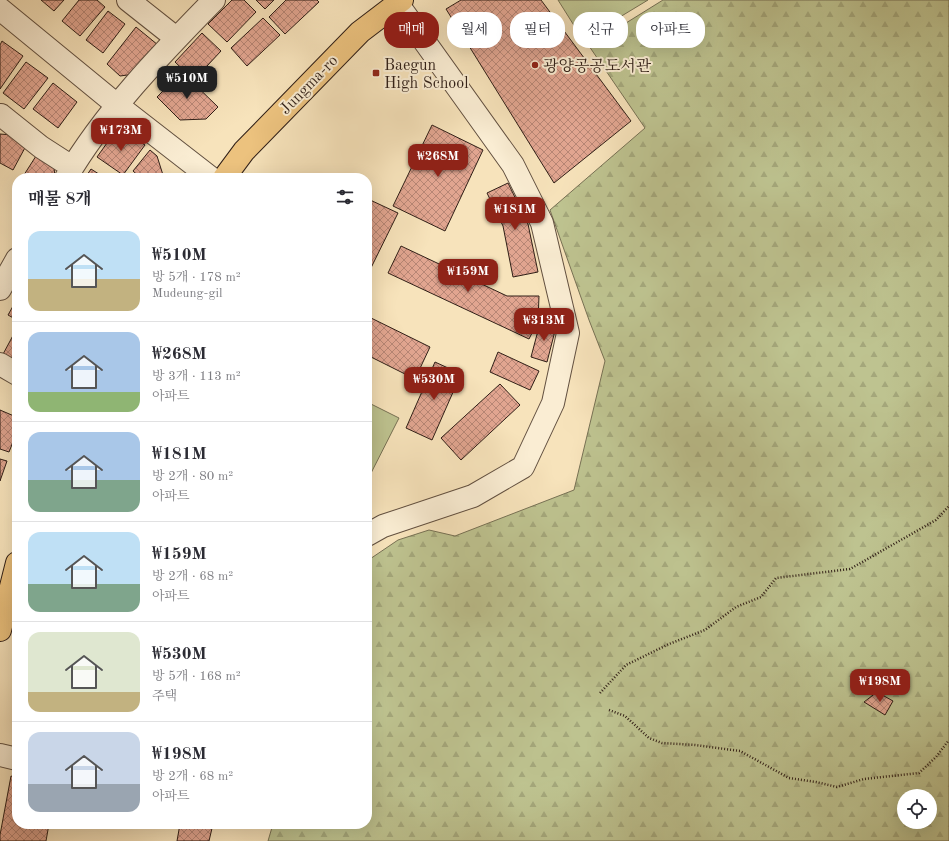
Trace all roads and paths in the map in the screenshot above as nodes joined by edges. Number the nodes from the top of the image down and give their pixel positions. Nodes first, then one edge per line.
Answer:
1 (128, 0) edge
2 (214, 0) edge
3 (399, 1) edge
4 (0, 9) edge
5 (176, 38) junction
6 (117, 105) junction
7 (0, 117) edge
8 (69, 173) edge
9 (205, 173) edge
10 (228, 173) edge
11 (12, 268) edge
12 (0, 289) edge
13 (0, 364) edge
14 (12, 371) edge
15 (949, 506) edge
16 (372, 532) edge
17 (12, 582) edge
18 (0, 630) edge
19 (600, 693) dead end
20 (609, 710) dead end
21 (949, 740) edge
22 (0, 755) edge
23 (12, 758) edge

1 - 5 street
2 - 5 street
3 - 10 main road, Jungma-ro
3 - 16 street
4 - 6 street
5 - 6 street
6 - 8 street
6 - 9 street
7 - 8 street
11 - 12 street
13 - 14 street
15 - 19 path
17 - 18 main road
20 - 21 path
22 - 23 street

